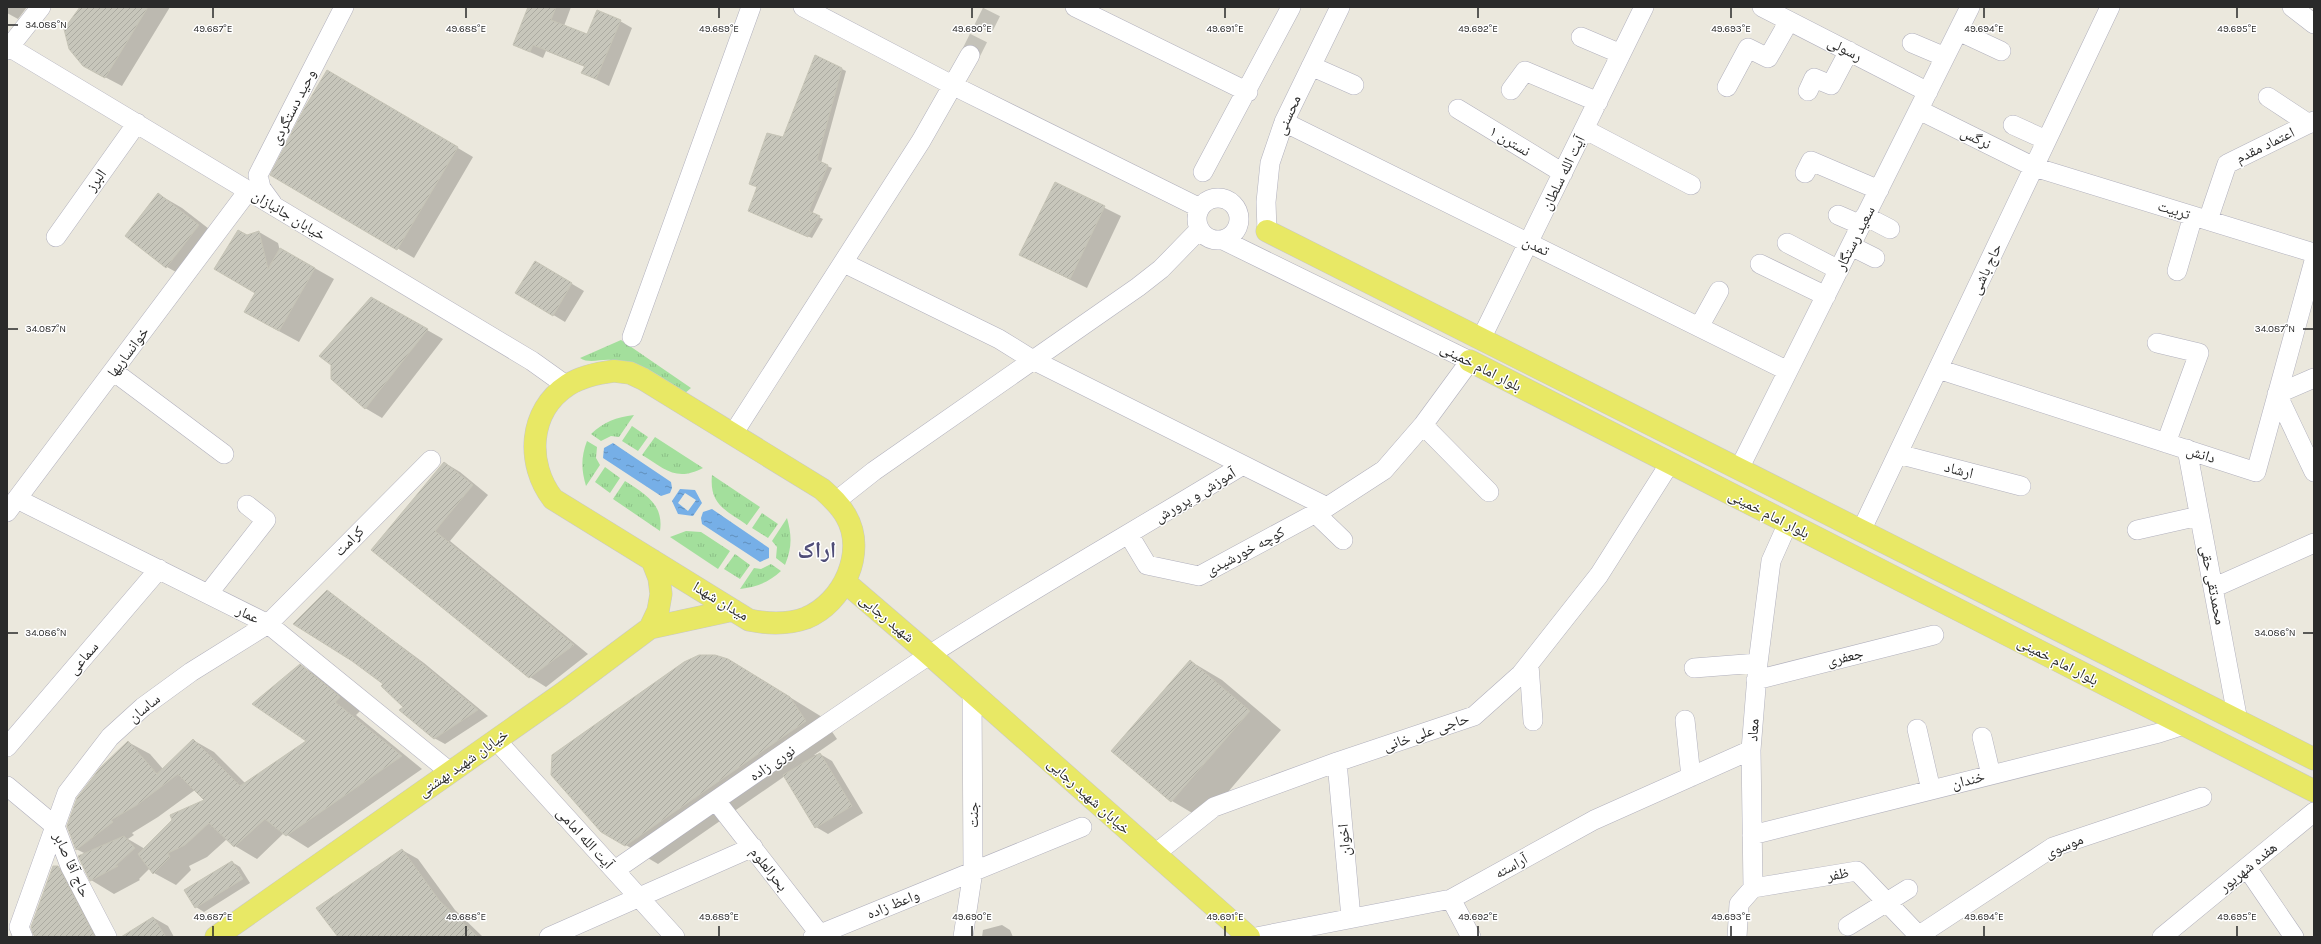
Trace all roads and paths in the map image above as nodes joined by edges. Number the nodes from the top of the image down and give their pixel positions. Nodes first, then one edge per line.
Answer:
1 (41, 7) edge
2 (344, 7) edge
3 (751, 7) edge
4 (803, 7) edge
5 (1075, 7) edge
6 (1291, 7) edge
7 (1340, 7) edge
8 (1644, 7) edge
9 (1762, 7) edge
10 (1970, 7) edge
11 (2110, 7) edge
12 (2292, 7) edge
13 (1789, 21) junction
14 (2314, 24) edge
15 (1958, 31) junction
16 (1581, 37) dead end
17 (1912, 43) dead end
18 (8, 49) edge
19 (1849, 51) junction
20 (2001, 51) dead end
21 (1621, 54) junction
22 (970, 55) tunnel mouth
23 (1945, 58) junction
24 (1311, 66) junction
25 (1354, 85) dead end
26 (954, 86) junction
27 (1727, 87) dead end
28 (1511, 90) dead end
29 (1808, 91) dead end
30 (1248, 92) junction
31 (1928, 92) junction
32 (2268, 97) dead end
33 (1598, 102) junction
34 (1458, 109) dead end
35 (1919, 110) junction
36 (1284, 122) junction
37 (2311, 122) edge
38 (136, 123) junction
39 (2013, 125) dead end
40 (1584, 129) junction
41 (2046, 140) junction
42 (2034, 167) junction
43 (1204, 172) dead end
44 (1563, 173) junction
45 (1805, 173) dead end
46 (1691, 185) dead end
47 (1879, 190) junction
48 (248, 191) junction
49 (274, 206) junction
50 (1200, 208) junction
51 (1239, 214) junction
52 (1838, 215) dead end
53 (2200, 218) junction
54 (1863, 221) junction
55 (1890, 229) dead end
56 (1199, 230) junction
57 (1267, 231) junction
58 (56, 236) dead end
59 (1223, 240) junction
60 (1528, 243) junction
61 (1787, 243) dead end
62 (1851, 246) junction
63 (2314, 253) edge
64 (1875, 258) dead end
65 (2314, 261) edge
66 (844, 263) junction
67 (1760, 264) dead end
68 (1839, 270) junction
69 (2177, 271) dead end
70 (1719, 291) dead end
71 (1826, 296) junction
72 (1699, 326) junction
73 (632, 337) dead end
74 (1481, 339) junction
75 (2157, 343) dead end
76 (1033, 360) junction
77 (1470, 361) junction
78 (1938, 369) junction
79 (113, 371) junction
80 (1788, 371) junction
81 (2314, 378) edge
82 (567, 386) junction
83 (2277, 394) junction
84 (1423, 425) junction
85 (733, 434) junction
86 (2166, 443) junction
87 (2187, 449) junction
88 (224, 454) dead end
89 (1898, 454) junction
90 (431, 460) dead end
91 (1670, 463) junction
92 (1244, 465) junction
93 (1739, 469) junction
94 (2314, 472) edge
95 (2021, 486) dead end
96 (1489, 492) dead end
97 (836, 501) junction
98 (12, 505) edge
99 (247, 505) dead end
100 (1321, 510) junction
101 (2199, 516) junction
102 (1788, 523) junction
103 (2137, 530) dead end
104 (1861, 531) junction
105 (1129, 535) junction
106 (1343, 540) dead end
107 (2314, 543) edge
108 (652, 560) junction
109 (159, 569) junction
110 (845, 582) junction
111 (2213, 588) junction
112 (208, 594) junction
113 (733, 610) junction
114 (268, 624) junction
115 (650, 628) junction
116 (1934, 635) dead end
117 (930, 655) junction
118 (1528, 665) junction
119 (1694, 668) dead end
120 (1757, 672) junction
121 (972, 692) junction
122 (1533, 720) dead end
123 (1685, 720) dead end
124 (2238, 721) junction
125 (2184, 725) junction
126 (1917, 729) dead end
127 (1982, 737) dead end
128 (496, 740) junction
129 (7, 747) edge
130 (1751, 750) junction
131 (2314, 759) edge
132 (1337, 762) junction
133 (450, 772) junction
134 (1991, 775) junction
135 (1691, 777) junction
136 (7, 786) edge
137 (1931, 790) junction
138 (2314, 791) edge
139 (2202, 797) dead end
140 (716, 801) junction
141 (2314, 812) edge
142 (55, 826) junction
143 (1082, 827) dead end
144 (1752, 835) junction
145 (753, 847) junction
146 (1155, 854) junction
147 (2247, 868) junction
148 (615, 870) junction
149 (973, 871) junction
150 (1753, 888) junction
151 (1908, 889) dead end
152 (639, 897) junction
153 (1451, 899) junction
154 (1886, 902) junction
155 (1352, 918) junction
156 (1848, 926) dead end
157 (818, 936) edge
158 (1919, 936) edge
159 (23, 937) edge
160 (107, 937) edge
161 (216, 937) edge
162 (549, 937) edge
163 (675, 937) edge
164 (963, 937) edge
165 (1249, 937) edge
166 (1256, 937) edge
167 (1471, 937) edge
168 (1737, 937) edge
169 (2162, 937) edge
170 (2294, 937) edge

1 - 18 street
2 - 49 street, وحید دستگردی
3 - 73 street
4 - 26 street
5 - 30 street
6 - 30 street
7 - 24 street, محسنی
8 - 21 street, آیت الله سلطان
9 - 13 street, رسولی
10 - 15 street, سعید رستگار
11 - 41 street, حاج باشی
12 - 14 street
13 - 19 street, رسولی
13 - 27 street
15 - 20 street
15 - 23 street, سعید رستگار
16 - 21 street
17 - 23 street
18 - 38 street, خیابان جانبازان
19 - 29 street
19 - 31 street, رسولی
21 - 33 street, آیت الله سلطان
22 - 26 street
23 - 31 street, سعید رستگار
24 - 25 street
24 - 36 street, محسنی
26 - 50 street
26 - 66 street
28 - 33 street
30 - 43 street
31 - 35 street, سعید رستگار
32 - 37 street
33 - 40 street, آیت الله سلطان
34 - 44 street, نسترن ۱
35 - 42 street, نرگس
35 - 47 street, سعید رستگار
36 - 57 street, محسنی
36 - 60 street, تمدن
37 - 53 street, اعتماد مقدم
38 - 48 street, خیابان جانبازان
38 - 58 street, البرز
39 - 41 street
40 - 44 street, آیت الله سلطان
40 - 46 street
41 - 42 street, حاج باشی
42 - 53 street, تربیت
42 - 78 street, حاج باشی
44 - 60 street, آیت الله سلطان
45 - 47 street
47 - 54 street, سعید رستگار
48 - 49 street, خیابان جانبازان
48 - 79 street, خوانساریها
49 - 82 street, خیابان جانبازان
50 - 51 street
50 - 56 street
51 - 57 street, بلوار امام خمینی
51 - 59 street
52 - 54 street
53 - 63 street, تربیت
53 - 69 street, اعتماد مقدم
54 - 55 street
54 - 62 street, سعید رستگار
56 - 59 street
56 - 76 street
57 - 74 main road, بلوار امام خمینی
59 - 77 street, بلوار امام خمینی
60 - 72 street, تمدن
60 - 74 street, آیت الله سلطان
61 - 68 street
62 - 64 street
62 - 68 street, سعید رستگار
65 - 83 street, دانش
66 - 76 street
66 - 85 street
67 - 71 street
68 - 71 street, سعید رستگار
70 - 72 street
71 - 80 street, سعید رستگار
72 - 80 street, تمدن
74 - 93 main road, بلوار امام خمینی
75 - 86 street
76 - 92 street
76 - 97 street
77 - 84 street
77 - 91 main road, بلوار امام خمینی
78 - 86 street, دانش
78 - 89 street, حاج باشی
79 - 88 street
79 - 98 street, خوانساریها
80 - 93 street, سعید رستگار
81 - 83 street
82 - 85 main road, میدان شهدا
82 - 108 main road, میدان شهدا
83 - 87 street, دانش
83 - 94 street
84 - 96 street
84 - 100 street
85 - 97 main road, میدان شهدا
86 - 87 street, دانش
87 - 101 street, محمدتقی حقی
89 - 95 street, ارشاد
89 - 104 street, حاج باشی
90 - 114 street, کرامت
91 - 102 main road, بلوار امام خمینی
91 - 118 street, حاجی علی خانی
92 - 100 street, آموزش و پرورش
92 - 105 street, آموزش و پرورش
93 - 104 main road, بلوار امام خمینی
97 - 110 main road, میدان شهدا
98 - 109 street, عمار
99 - 112 street
100 - 105 street, کوچه خورشیدی
100 - 106 street, آموزش و پرورش
101 - 103 street
101 - 111 street, محمدتقی حقی
102 - 120 street, معاد
102 - 125 main road, بلوار امام خمینی
104 - 124 main road, بلوار امام خمینی
105 - 117 street, آموزش و پرورش
107 - 111 street
108 - 113 main road, میدان شهدا
108 - 115 main road, خیابان شهید بهشتی
109 - 112 street, عمار
109 - 129 street, سماعی
110 - 113 main road, میدان شهدا
110 - 117 main road, شهید رجایی
111 - 124 street, محمدتقی حقی
112 - 114 street, عمار
113 - 115 main road
114 - 133 street, عمار
114 - 142 street, ساسان
115 - 128 main road, خیابان شهید بهشتی
116 - 120 street, جعفری
117 - 121 main road, خیابان شهید رجایی
117 - 140 street, نوری زاده
118 - 122 street
118 - 132 street, حاجی علی خانی
119 - 120 street, جعفری
120 - 130 street, معاد
121 - 146 main road, خیابان شهید رجایی
121 - 149 street, جنت
123 - 135 street
124 - 131 main road, بلوار امام خمینی
125 - 134 street, خندان
125 - 138 main road, بلوار امام خمینی
126 - 137 street
127 - 134 street
128 - 133 main road, خیابان شهید بهشتی
128 - 148 street, آیت الله امامی
130 - 135 street, آراسته
130 - 144 street, معاد
132 - 146 street, حاجی علی خانی
132 - 155 street, اخوان
133 - 161 main road, خیابان شهید بهشتی
134 - 137 street, خندان
135 - 153 street, آراسته
136 - 142 street, حاج آقا صابر
137 - 144 street, خندان
139 - 158 street, موسوی
140 - 145 street, بحرالعلوم
140 - 148 street, نوری زاده
141 - 147 street, هفده شهریور
142 - 159 street, ساسان
142 - 160 street, حاج آقا صابر
143 - 149 street, واعظ زاده
144 - 150 street, معاد
145 - 152 street
145 - 157 street, بحرالعلوم
146 - 165 main road, خیابان شهید رجایی
147 - 169 street, هفده شهریور
147 - 170 street
148 - 152 street, آیت الله امامی
149 - 157 street, واعظ زاده
149 - 164 street, جنت
150 - 154 street, ظفر
150 - 168 street
151 - 154 street
152 - 162 street
152 - 163 street, آیت الله امامی
153 - 155 street, آراسته
153 - 167 street
154 - 156 street
154 - 158 street, ظفر
155 - 166 street, آراسته

